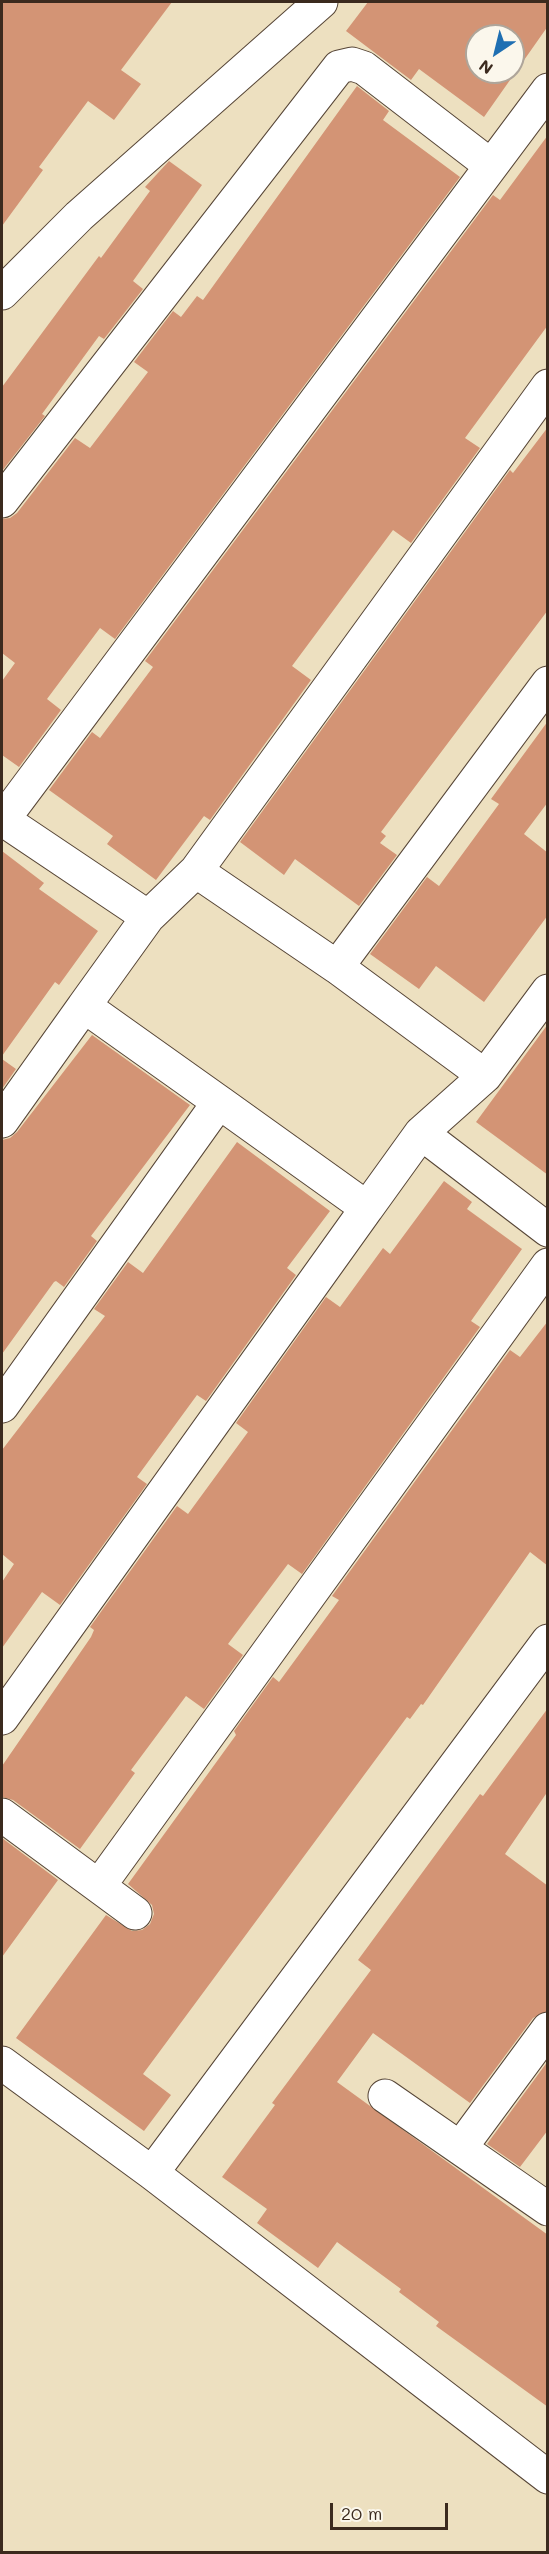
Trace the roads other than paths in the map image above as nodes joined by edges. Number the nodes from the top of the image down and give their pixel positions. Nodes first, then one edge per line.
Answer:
1 (304, 7) edge
2 (548, 90) edge
3 (490, 165) junction
4 (8, 275) edge
5 (548, 386) edge
6 (2, 501) edge
7 (548, 683) edge
8 (2, 820) edge
9 (196, 872) junction
10 (148, 916) junction
11 (337, 967) junction
12 (548, 991) edge
13 (84, 1006) junction
14 (485, 1076) junction
15 (219, 1102) junction
16 (2, 1121) edge
17 (421, 1133) junction
18 (367, 1208) junction
19 (548, 1230) edge
20 (548, 1265) edge
21 (2, 1406) edge
22 (548, 1641) edge
23 (2, 1718) edge
24 (2, 1815) edge
25 (99, 1886) junction
26 (135, 1913) dead end
27 (548, 2029) edge
28 (2, 2063) edge
29 (385, 2096) dead end
30 (461, 2147) junction
31 (152, 2173) junction
32 (548, 2209) edge
33 (548, 2477) edge

1 - 4 street
2 - 3 street
3 - 6 street
3 - 8 street
5 - 9 street
7 - 11 street
8 - 10 street
9 - 10 street
9 - 11 street
10 - 13 street
11 - 14 street
12 - 14 street
13 - 15 street
13 - 16 street
14 - 17 street
15 - 18 street
15 - 21 street
17 - 18 street
17 - 19 street
18 - 23 street
20 - 25 street
22 - 31 street
24 - 25 street
25 - 26 street
27 - 30 street
28 - 31 street
29 - 30 street
30 - 32 street
31 - 33 street

